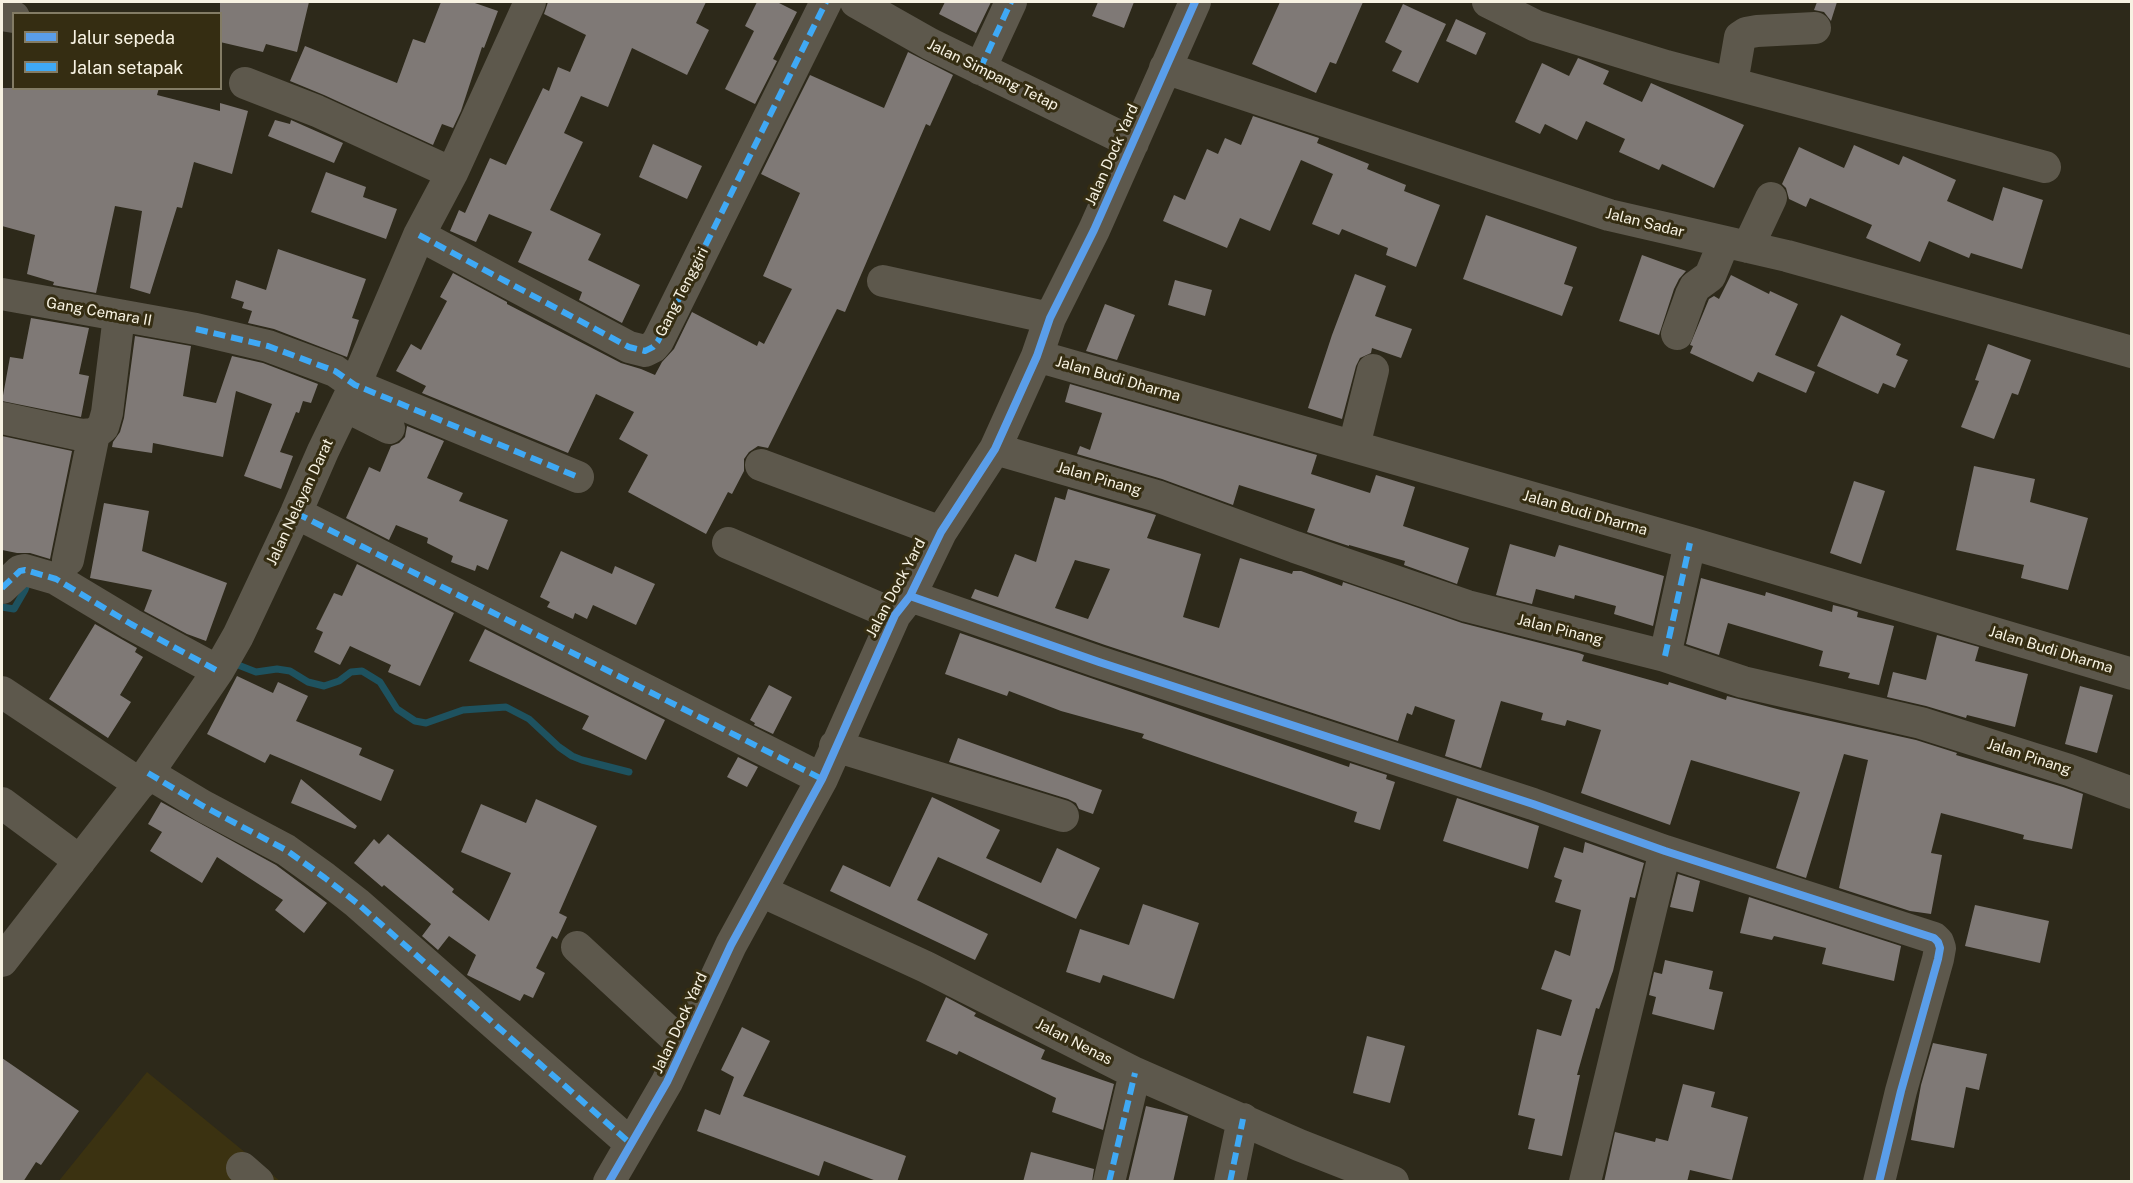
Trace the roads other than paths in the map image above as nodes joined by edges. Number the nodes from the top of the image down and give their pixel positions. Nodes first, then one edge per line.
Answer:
1 (530, 2) edge
2 (826, 2) edge
3 (860, 2) edge
4 (1011, 2) edge
5 (1196, 2) edge
6 (1488, 2) edge
7 (1541, 14) edge
8 (1815, 28) dead end
9 (1165, 68) junction
10 (980, 69) junction
11 (245, 83) dead end
12 (1732, 83) junction
13 (1133, 143) junction
14 (2045, 167) dead end
15 (452, 173) junction
16 (1771, 198) dead end
17 (419, 235) junction
18 (1736, 244) junction
19 (883, 281) dead end
20 (2, 294) edge
21 (119, 316) junction
22 (1050, 318) junction
23 (1677, 334) dead end
24 (2132, 352) edge
25 (1037, 356) junction
26 (1373, 370) dead end
27 (350, 396) junction
28 (2, 417) edge
29 (389, 428) dead end
30 (94, 434) junction
31 (1354, 446) junction
32 (994, 448) junction
33 (761, 465) dead end
34 (578, 477) dead end
35 (296, 513) junction
36 (940, 532) junction
37 (728, 543) dead end
38 (1690, 543) junction
39 (68, 560) dead end
40 (21, 577) edge
41 (903, 606) junction
42 (1665, 656) junction
43 (219, 668) junction
44 (2132, 674) edge
45 (2, 692) edge
46 (835, 746) junction
47 (144, 779) junction
48 (822, 779) junction
49 (2132, 793) edge
50 (2, 803) edge
51 (1063, 816) dead end
52 (1665, 851) junction
53 (80, 861) junction
54 (760, 891) junction
55 (577, 947) dead end
56 (2, 961) edge
57 (684, 1046) junction
58 (1135, 1073) junction
59 (1244, 1119) junction
60 (631, 1144) junction
61 (1392, 1181) edge
62 (609, 1182) edge
63 (1109, 1182) edge
64 (1230, 1182) edge
65 (1585, 1182) edge
66 (1879, 1182) edge

1 - 15 street, Jalan Nelayan Darat
2 - 17 street, Gang Tenggiri
3 - 10 street, Jalan Simpang Tetap
4 - 10 street
5 - 9 street, Jalan Dock Yard
6 - 7 street
7 - 12 street
8 - 12 street
9 - 13 street, Jalan Dock Yard
9 - 18 street, Jalan Sadar
10 - 13 street, Jalan Simpang Tetap
11 - 15 street
12 - 14 street
13 - 22 street, Jalan Dock Yard
15 - 17 street, Jalan Nelayan Darat
16 - 18 street
17 - 27 street, Jalan Nelayan Darat
18 - 23 street
18 - 24 street, Jalan Sadar
19 - 22 street
20 - 21 street, Gang Cemara II
21 - 27 street, Gang Cemara II
21 - 30 street
22 - 25 street, Jalan Dock Yard
25 - 31 street, Jalan Budi Dharma
25 - 32 street, Jalan Dock Yard
26 - 31 street
27 - 29 street
27 - 34 street
27 - 35 street, Jalan Nelayan Darat
28 - 30 street
30 - 39 street
31 - 38 street, Jalan Budi Dharma
32 - 36 street, Jalan Dock Yard
32 - 42 street, Jalan Pinang
33 - 36 street
35 - 43 street, Jalan Nelayan Darat
35 - 48 street
36 - 41 street, Jalan Dock Yard
37 - 41 street
38 - 42 street
38 - 44 street, Jalan Budi Dharma
40 - 43 street
41 - 46 street, Jalan Dock Yard
41 - 52 street
42 - 49 street, Jalan Pinang
43 - 47 street, Jalan Nelayan Darat
45 - 47 street
46 - 48 street, Jalan Dock Yard
46 - 51 street
47 - 53 street, Jalan Nelayan Darat
47 - 60 street
48 - 54 street, Jalan Dock Yard
50 - 53 street
52 - 65 street
52 - 66 street
53 - 56 street, Jalan Nelayan Darat
54 - 57 street, Jalan Dock Yard
54 - 58 street, Jalan Nenas
55 - 57 street
57 - 60 street, Jalan Dock Yard
58 - 59 street, Jalan Nenas
58 - 63 street
59 - 61 street, Jalan Nenas
59 - 64 street
60 - 62 street, Jalan Dock Yard

